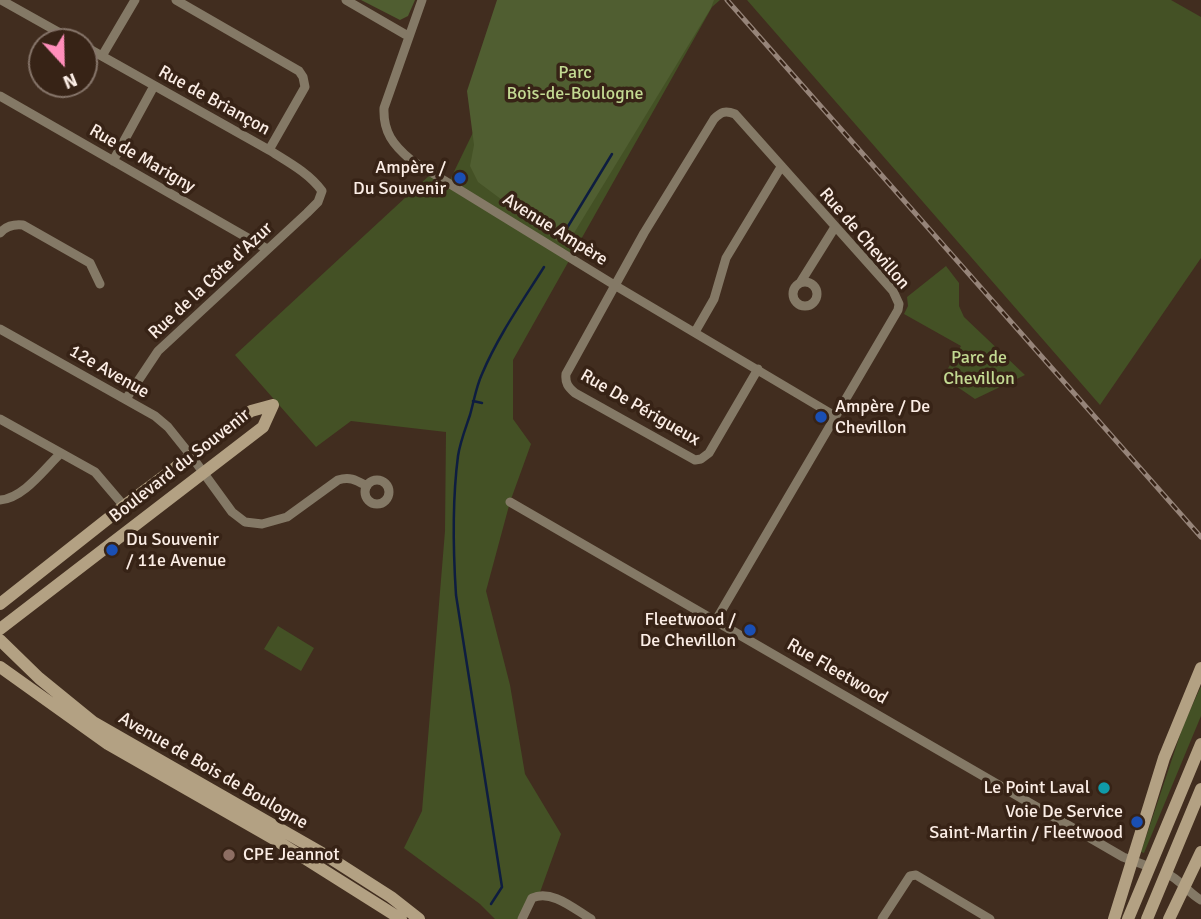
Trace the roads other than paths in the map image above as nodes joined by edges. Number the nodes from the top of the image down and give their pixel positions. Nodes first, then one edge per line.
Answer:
1 (1, 0) edge
2 (135, 0) edge
3 (176, 0) edge
4 (346, 0) edge
5 (422, 0) edge
6 (51, 28) edge
7 (408, 36) junction
8 (98, 54) edge
9 (102, 56) junction
10 (154, 86) junction
11 (0, 96) edge
12 (269, 150) junction
13 (113, 161) junction
14 (781, 167) junction
15 (322, 191) joint
16 (835, 227) junction
17 (0, 233) edge
18 (267, 250) junction
19 (100, 284) dead end
20 (800, 284) dead end
21 (616, 286) junction
22 (0, 328) edge
23 (695, 332) junction
24 (758, 369) junction
25 (126, 399) junction
26 (835, 416) junction
27 (0, 419) edge
28 (61, 453) junction
29 (192, 457) junction
30 (203, 472) junction
31 (367, 486) dead end
32 (0, 500) edge
33 (510, 502) dead end
34 (124, 506) junction
35 (0, 604) edge
36 (716, 620) junction
37 (0, 629) edge
38 (0, 640) edge
39 (0, 667) edge
40 (1201, 668) edge
41 (1201, 744) edge
42 (1201, 789) edge
43 (1201, 852) edge
44 (1131, 860) junction
45 (1150, 867) junction
46 (1166, 873) junction
47 (1185, 887) junction
48 (1201, 900) edge
49 (401, 919) edge
50 (419, 919) edge
51 (522, 919) edge
52 (591, 919) edge
53 (882, 919) edge
54 (990, 919) edge
55 (1114, 919) edge
56 (1128, 919) edge
57 (1147, 919) edge
58 (1169, 919) edge

1 - 6 street
2 - 9 street
3 - 12 street
4 - 7 street
5 - 7 street, Avenue Ampère
7 - 21 street, Avenue Ampère
8 - 9 street, Rue de Briançon
9 - 10 street, Rue de Briançon
10 - 12 street, Rue de Briançon
10 - 13 street
11 - 13 street, Rue de Marigny
12 - 15 street, Rue de Briançon
13 - 18 street, Rue de Marigny
14 - 16 street, Rue de Chevillon
14 - 21 street, Rue de Chevillon
14 - 23 street
15 - 18 street, Rue de la Côte d'Azur
16 - 20 street
16 - 26 street, Rue de Chevillon
17 - 19 street
18 - 25 street, Rue de la Côte d'Azur
21 - 23 street, Avenue Ampère
21 - 24 street, Rue De Périgueux
22 - 25 street, 12e Avenue
23 - 24 street, Avenue Ampère
24 - 26 street, Avenue Ampère
25 - 29 street, 12e Avenue
26 - 36 street, Rue de Chevillon
27 - 28 street
28 - 32 street
28 - 34 street
29 - 30 street, 12e Avenue
29 - 30 street, Boulevard du Souvenir
29 - 34 street, Boulevard du Souvenir
30 - 31 street, 12e Avenue
30 - 37 street, Boulevard du Souvenir
33 - 36 street, Rue Fleetwood
34 - 35 street, Boulevard du Souvenir
36 - 44 street, Rue Fleetwood
38 - 50 street, Avenue de Bois de Boulogne
39 - 49 street, Avenue de Bois de Boulogne
40 - 44 street
41 - 45 street
42 - 46 street
43 - 47 street
44 - 45 street, Rue Fleetwood
44 - 55 street
45 - 56 street
46 - 47 street
46 - 57 street
47 - 48 street
47 - 58 street
51 - 52 street
53 - 54 street

